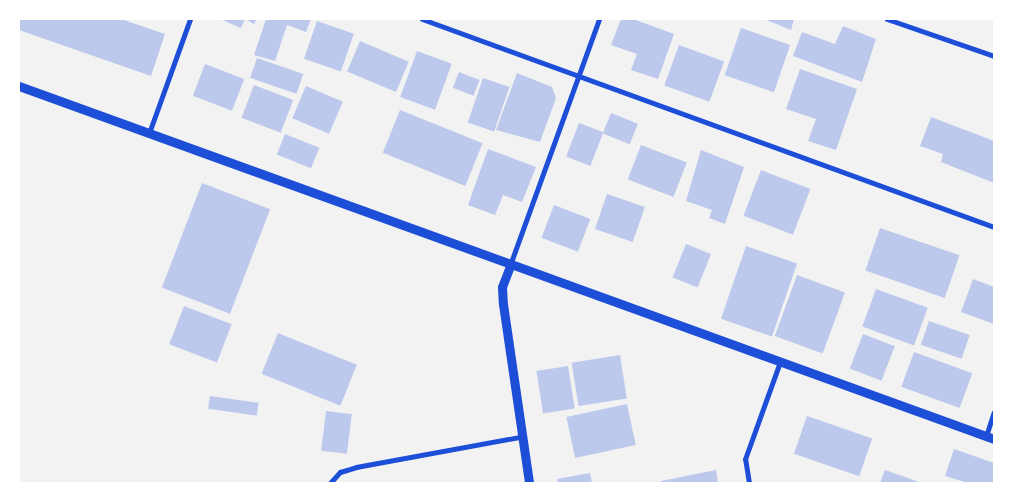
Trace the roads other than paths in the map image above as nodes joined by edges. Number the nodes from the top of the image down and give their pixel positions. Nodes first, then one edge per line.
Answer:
1 (190, 19) edge
2 (422, 19) edge
3 (599, 19) edge
4 (887, 19) edge
5 (994, 56) edge
6 (578, 75) junction
7 (19, 86) edge
8 (149, 133) junction
9 (994, 227) edge
10 (510, 266) junction
11 (780, 362) junction
12 (994, 412) edge
13 (520, 437) junction
14 (990, 438) edge
15 (330, 483) edge
16 (529, 483) edge
17 (749, 483) edge

1 - 8 street
2 - 6 street
3 - 6 street
4 - 5 street
6 - 9 street
6 - 10 street
7 - 8 street
8 - 10 street
10 - 11 street
10 - 13 street
11 - 14 street
11 - 17 street
12 - 14 street
13 - 15 street
13 - 16 street

